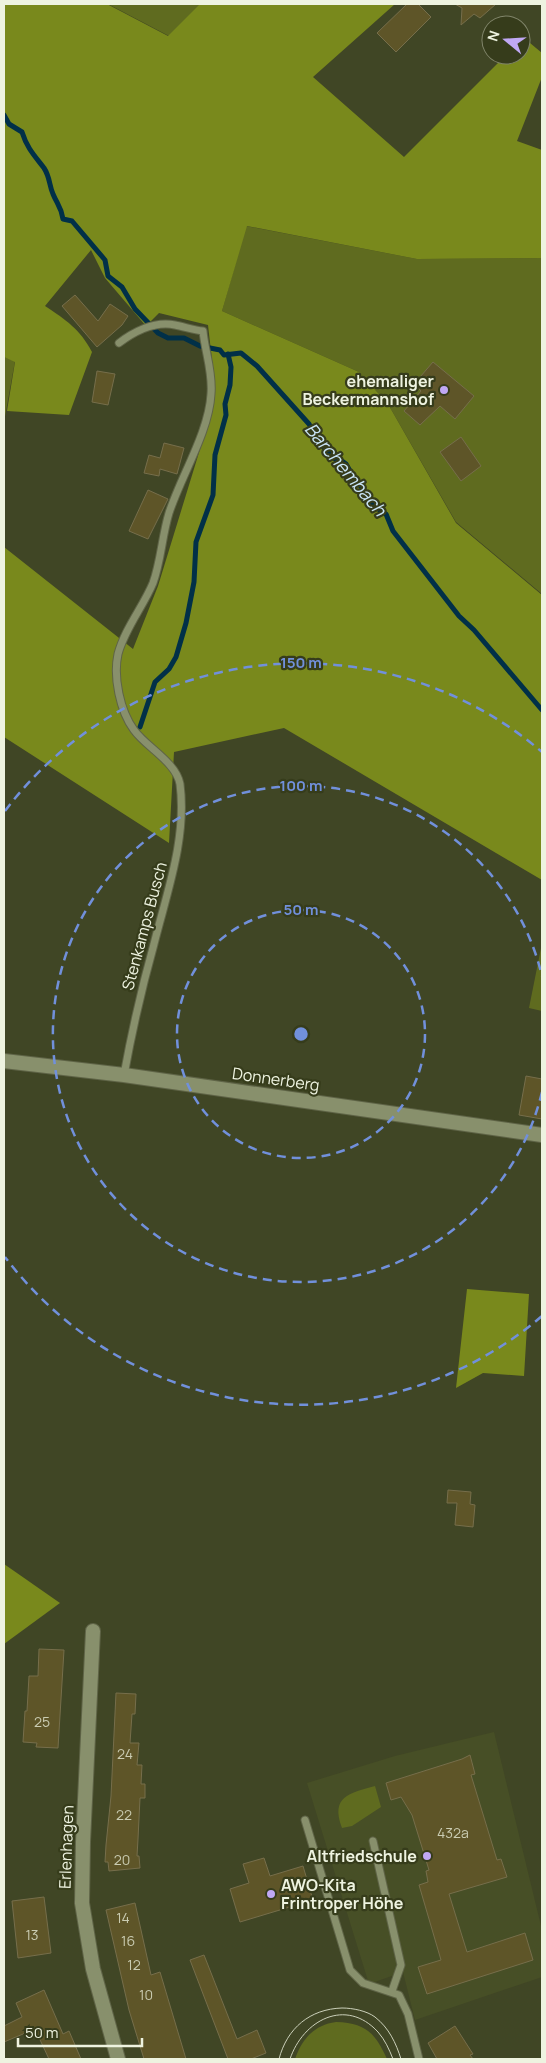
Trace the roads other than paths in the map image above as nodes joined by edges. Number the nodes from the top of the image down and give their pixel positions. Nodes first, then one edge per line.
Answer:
1 (119, 343) dead end
2 (4, 1060) edge
3 (124, 1075) junction
4 (542, 1135) edge
5 (93, 1631) dead end
6 (305, 1820) dead end
7 (373, 1841) dead end
8 (392, 1991) junction
9 (118, 2059) edge
10 (419, 2059) edge

1 - 3 lane, Stenkamps Busch
2 - 3 street, Donnerberg
3 - 4 street, Donnerberg
5 - 9 street, Erlenhagen
6 - 8 lane
7 - 8 lane
8 - 10 lane

